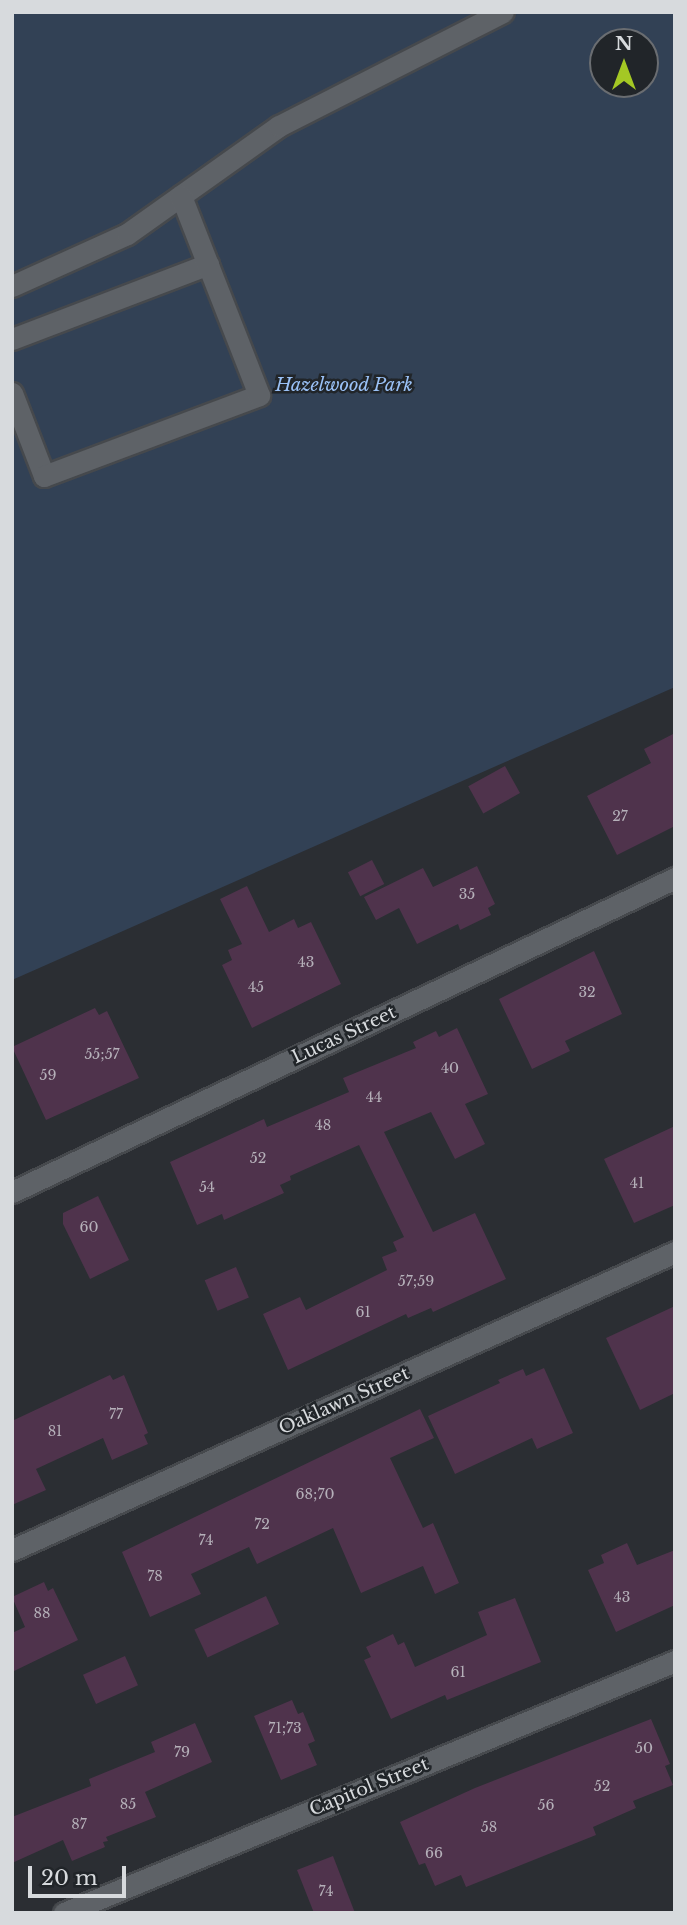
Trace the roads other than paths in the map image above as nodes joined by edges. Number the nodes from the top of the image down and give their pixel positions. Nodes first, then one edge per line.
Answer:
1 (503, 12) edge
2 (181, 196) junction
3 (208, 264) junction
4 (12, 286) edge
5 (12, 338) edge
6 (12, 393) edge
7 (675, 878) edge
8 (12, 1192) edge
9 (675, 1252) edge
10 (12, 1550) edge
11 (675, 1661) edge
12 (64, 1913) edge

1 - 2 street
2 - 3 street
2 - 4 street
3 - 5 street
3 - 6 street
7 - 8 street, Lucas Street
9 - 10 street, Oaklawn Street
11 - 12 street, Capitol Street

